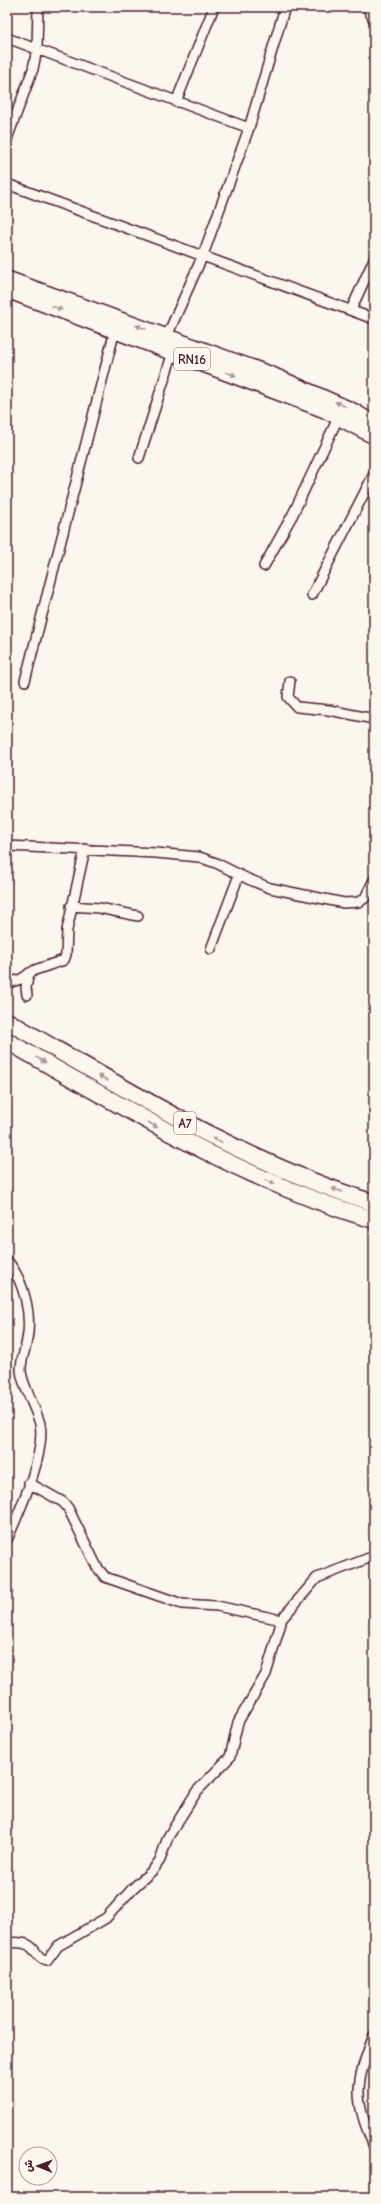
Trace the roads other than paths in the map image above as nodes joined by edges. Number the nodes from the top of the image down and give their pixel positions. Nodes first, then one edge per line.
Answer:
1 (38, 7) edge
2 (214, 7) edge
3 (285, 7) edge
4 (367, 7) edge
5 (374, 20) edge
6 (7, 38) edge
7 (37, 49) junction
8 (176, 102) junction
9 (249, 128) junction
10 (7, 139) edge
11 (7, 184) edge
12 (203, 255) junction
13 (372, 265) edge
14 (7, 279) edge
15 (7, 290) edge
16 (351, 310) junction
17 (374, 318) edge
18 (115, 330) junction
19 (167, 336) junction
20 (173, 352) junction
21 (338, 416) junction
22 (374, 424) edge
23 (374, 436) edge
24 (139, 458) dead end
25 (374, 474) edge
26 (264, 566) dead end
27 (312, 595) dead end
28 (25, 681) dead end
29 (290, 681) dead end
30 (374, 718) edge
31 (7, 846) edge
32 (84, 849) junction
33 (239, 875) junction
34 (374, 880) edge
35 (71, 906) junction
36 (138, 916) dead end
37 (211, 949) dead end
38 (29, 974) junction
39 (8, 983) dead end
40 (27, 994) dead end
41 (7, 1022) edge
42 (7, 1041) edge
43 (374, 1203) edge
44 (374, 1220) edge
45 (7, 1260) edge
46 (29, 1483) junction
47 (7, 1540) edge
48 (374, 1556) edge
49 (280, 1621) junction
50 (7, 1943) edge
51 (374, 2035) edge
52 (374, 2147) edge

1 - 7 street
2 - 8 street
3 - 9 street
4 - 5 street
6 - 7 street
7 - 8 street
7 - 10 street
8 - 9 street
9 - 12 street
11 - 12 street
12 - 16 street
12 - 19 street
13 - 16 street
19 -> 14 highway, RN16
15 -> 18 highway, RN16
16 - 17 street
18 - 20 highway, RN16
18 - 28 street
22 -> 19 highway, RN16
20 -> 21 highway, RN16
20 - 24 street
21 - 23 highway, RN16
21 - 26 street
25 - 27 street
29 - 30 street
31 - 32 street
32 - 33 street
32 - 35 street
33 - 34 street
33 - 37 street
35 - 36 street
35 - 38 street
38 - 39 street
38 - 40 street
43 -> 41 highway, A7
42 -> 44 highway, A7
45 - 46 street
46 - 47 street
46 - 49 street
48 - 49 street
49 - 50 street
51 - 52 street

